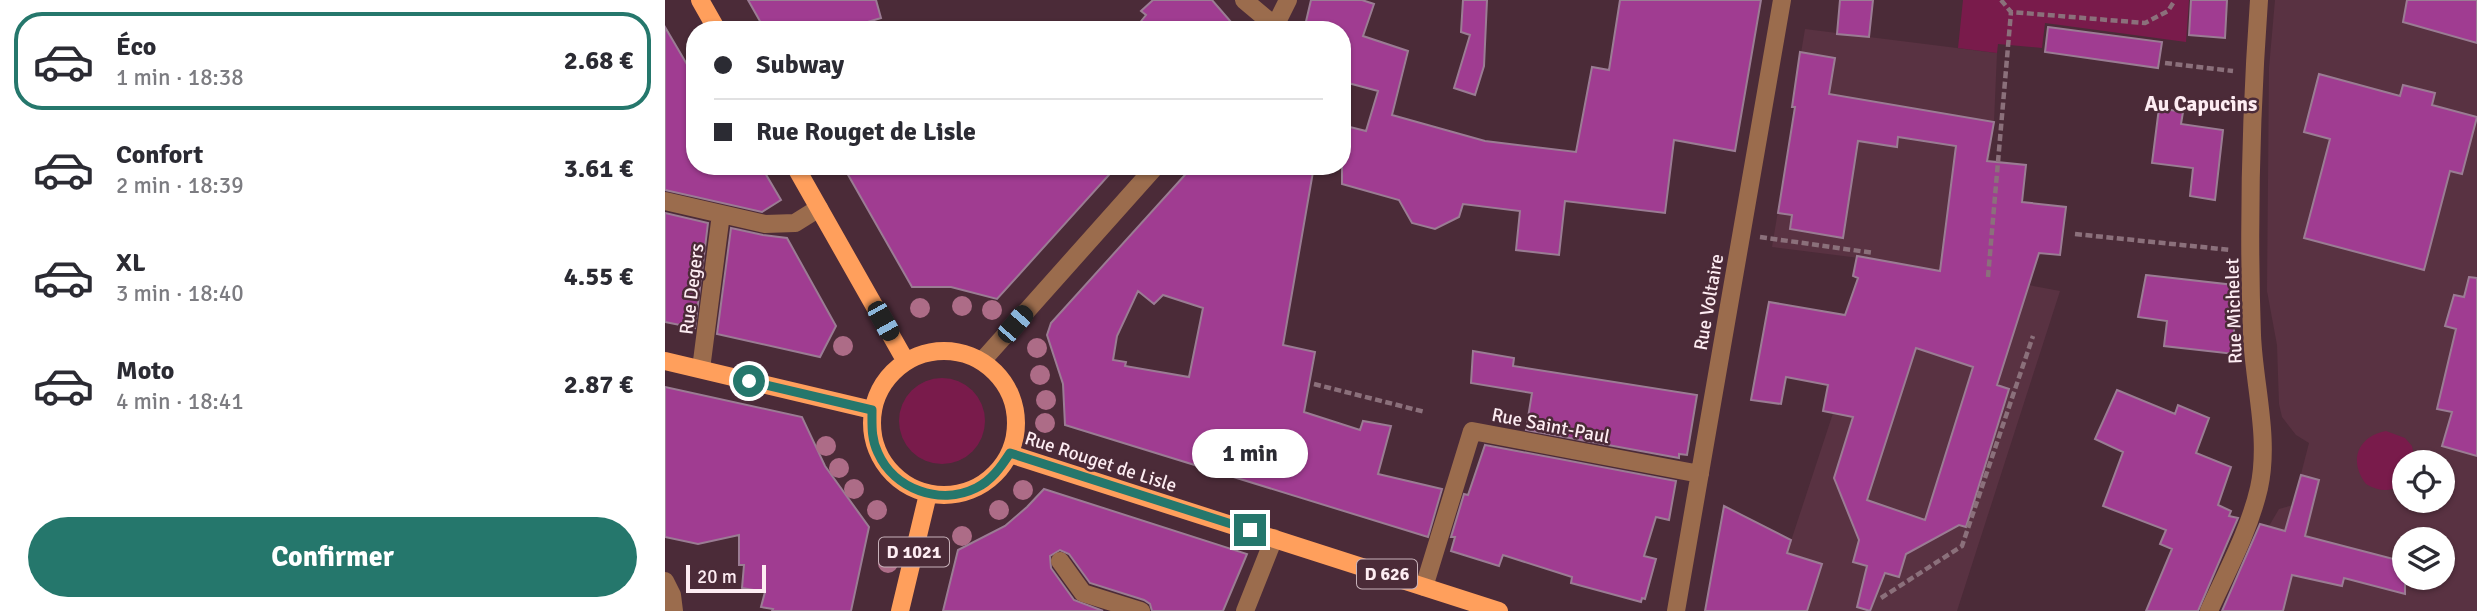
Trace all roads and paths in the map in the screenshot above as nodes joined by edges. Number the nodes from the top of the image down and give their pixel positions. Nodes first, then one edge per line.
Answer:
1 (700, 0) edge
2 (1244, 0) edge
3 (1288, 0) edge
4 (1782, 0) edge
5 (2001, 0) edge
6 (2175, 0) edge
7 (2259, 0) edge
8 (2011, 12) junction
9 (712, 21) edge
10 (1266, 21) edge
11 (1278, 21) edge
12 (2165, 63) dead end
13 (2254, 73) junction
14 (800, 175) edge
15 (1148, 175) edge
16 (665, 201) edge
17 (819, 208) junction
18 (721, 214) junction
19 (1742, 234) junction
20 (2075, 234) dead end
21 (2251, 252) junction
22 (1874, 253) dead end
23 (1988, 277) dead end
24 (2033, 336) dead end
25 (905, 360) junction
26 (982, 360) junction
27 (665, 361) edge
28 (701, 369) junction
29 (1314, 384) dead end
30 (872, 410) junction
31 (1425, 412) dead end
32 (1010, 453) junction
33 (1700, 474) junction
34 (927, 494) junction
35 (1274, 538) junction
36 (1060, 561) dead end
37 (665, 581) edge
38 (1425, 587) junction
39 (1881, 598) dead end
40 (674, 611) edge
41 (899, 611) edge
42 (1141, 611) edge
43 (1244, 611) edge
44 (1499, 611) edge
45 (1676, 611) edge
46 (2209, 611) edge

1 - 9 main road
2 - 10 street
3 - 11 street
4 - 19 street, Rue Voltaire
5 - 8 path
6 - 8 path
7 - 13 street, Rue Michelet
8 - 23 path
12 - 13 path
13 - 21 street, Rue Michelet
14 - 17 main road
15 - 26 street
16 - 18 street
17 - 18 street
17 - 25 main road
18 - 28 street, Rue Degers
19 - 22 path
19 - 33 street, Rue Voltaire
20 - 21 path
21 - 46 street, Rue Michelet
24 - 39 path
25 - 26 main road
25 - 30 main road
26 - 32 main road
27 - 28 main road
28 - 30 main road
29 - 31 path
30 - 34 main road
32 - 34 main road
32 - 35 main road, Rue Rouget de Lisle / D 626
33 - 38 street, Rue Saint-Paul
33 - 45 street, Rue Voltaire
34 - 41 main road, D 1021
35 - 38 main road, Rue Rouget de Lisle / D 626
35 - 43 street
36 - 42 street
37 - 40 street
38 - 44 main road, Rue Rouget de Lisle / D 626

